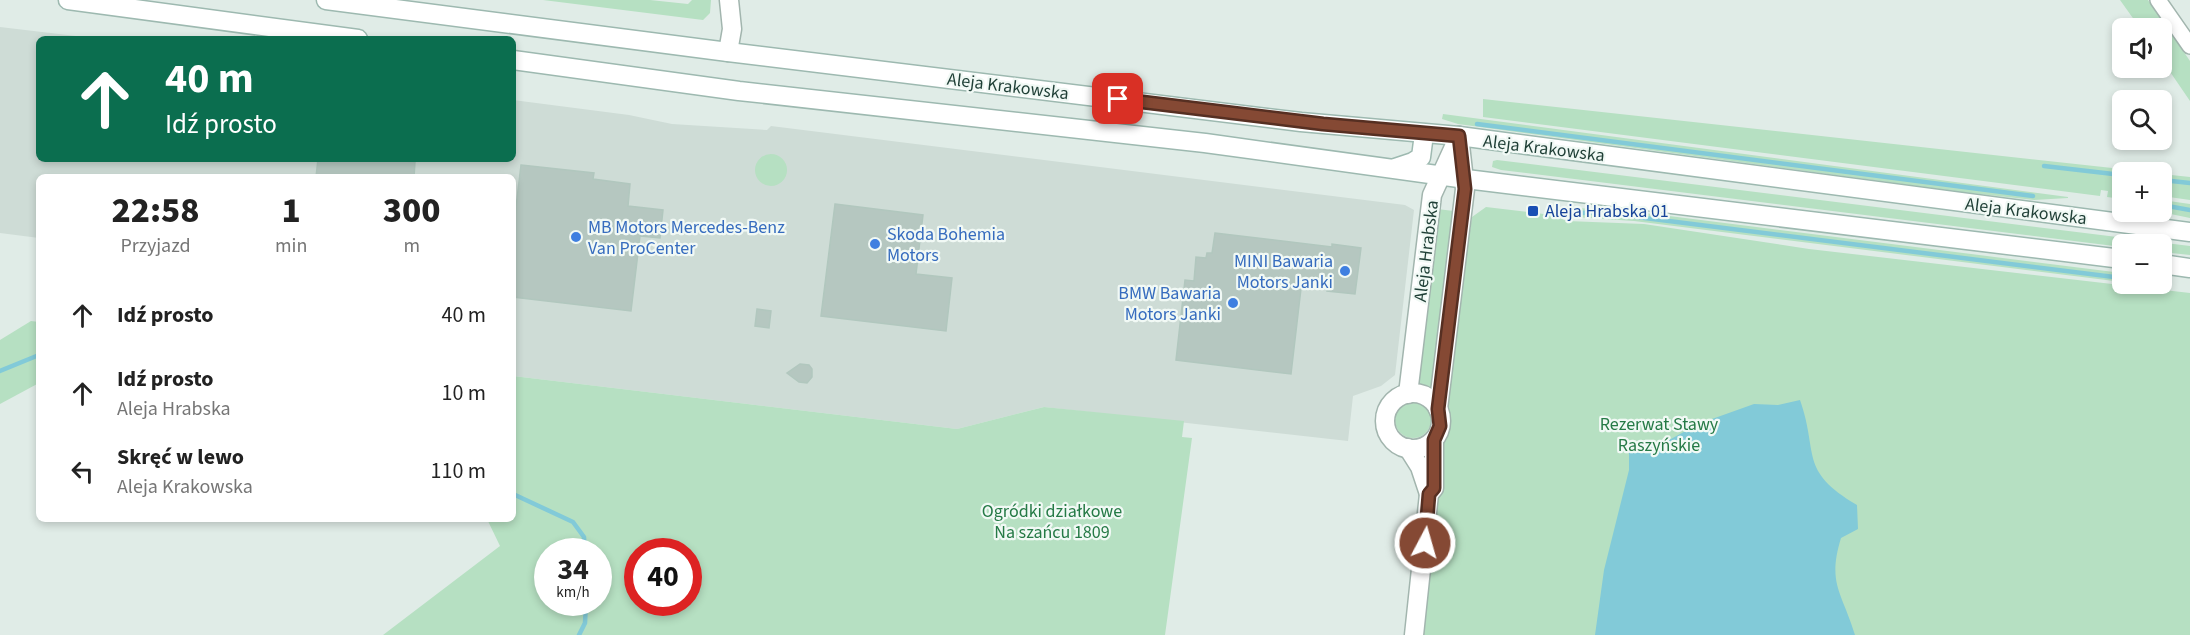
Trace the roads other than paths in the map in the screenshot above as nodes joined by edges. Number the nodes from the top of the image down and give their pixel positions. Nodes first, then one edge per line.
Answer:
1 (68, 0) edge
2 (326, 0) edge
3 (729, 0) edge
4 (2158, 0) edge
5 (336, 36) edge
6 (2190, 46) edge
7 (729, 52) junction
8 (516, 60) edge
9 (1424, 134) junction
10 (1459, 136) junction
11 (1393, 168) junction
12 (1441, 176) junction
13 (1466, 179) junction
14 (2190, 232) edge
15 (2112, 258) edge
16 (2172, 265) edge
17 (2190, 268) edge
18 (1408, 394) junction
19 (1438, 409) junction
20 (1434, 440) junction
21 (1408, 448) junction
22 (1429, 494) junction
23 (1414, 635) edge

1 - 5 main road
2 - 7 main road, Aleja Krakowska
3 - 7 main road
4 - 6 street
7 - 9 main road, Aleja Krakowska
8 - 11 main road, Aleja Krakowska
9 - 10 main road, Aleja Krakowska
9 - 11 main road
10 - 12 main road, Aleja Hrabska
10 - 13 main road, Aleja Hrabska
10 - 14 main road, Aleja Krakowska
11 - 12 main road, Aleja Krakowska
12 - 13 main road, Aleja Krakowska
12 - 18 main road, Aleja Hrabska
13 - 15 main road, Aleja Krakowska
13 - 19 main road, Aleja Hrabska
16 - 17 main road
18 - 19 main road
18 - 21 main road
19 - 20 main road
20 - 21 main road
20 - 22 main road
21 - 22 main road
22 - 23 main road

